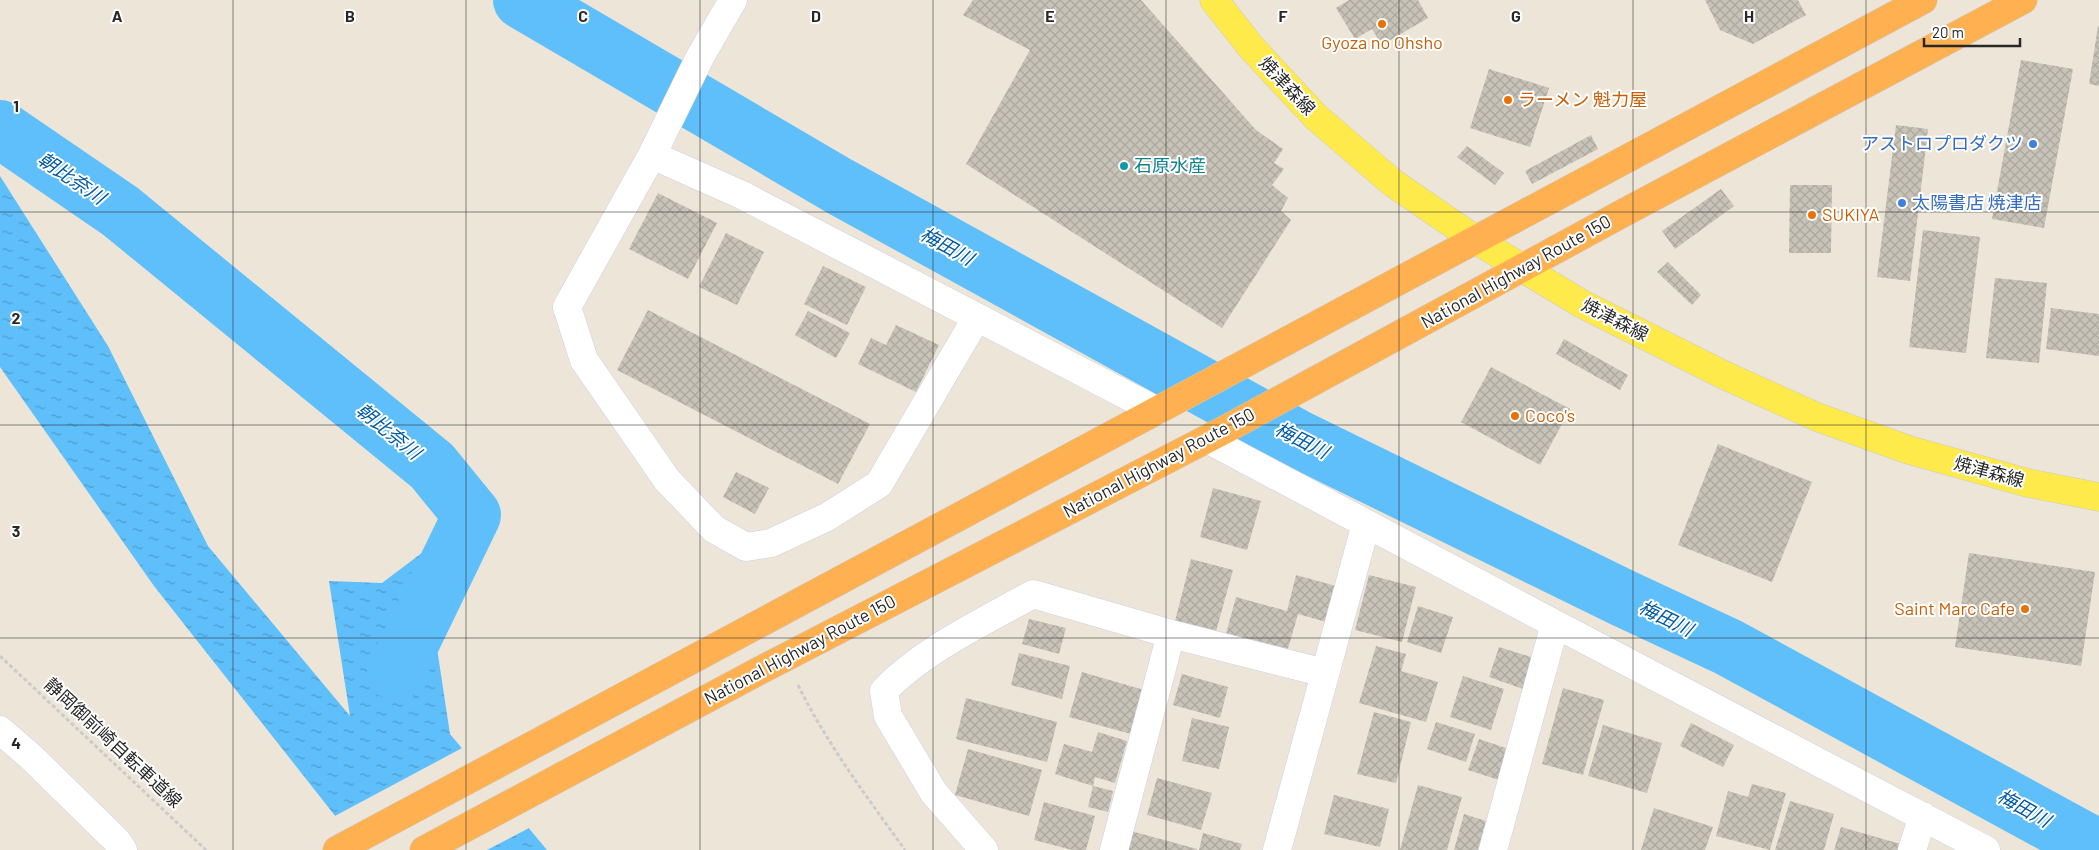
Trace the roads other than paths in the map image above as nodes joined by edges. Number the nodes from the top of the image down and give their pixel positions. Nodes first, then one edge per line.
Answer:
1 (734, 0) edge
2 (1214, 0) edge
3 (1923, 0) edge
4 (2023, 0) edge
5 (652, 155) junction
6 (1476, 240) junction
7 (1523, 268) junction
8 (978, 317) junction
9 (1167, 406) junction
10 (1216, 434) junction
11 (2099, 497) edge
12 (1366, 524) junction
13 (1555, 624) junction
14 (1171, 634) junction
15 (1325, 673) junction
16 (0, 730) edge
17 (1923, 816) junction
18 (1496, 849) edge
19 (123, 850) edge
20 (337, 850) edge
21 (424, 850) edge
22 (984, 850) edge
23 (1114, 850) edge
24 (1277, 850) edge
25 (1912, 850) edge
26 (1986, 850) edge

1 - 5 street
2 - 6 main road, 焼津森線
3 - 6 highway
4 - 7 highway, National Highway Route 150
5 - 8 street
5 - 8 street
6 - 7 main road, 焼津森線
6 - 9 highway
7 - 10 highway, National Highway Route 150
7 - 11 main road, 焼津森線
8 - 9 street
9 - 20 highway
10 - 12 street
10 - 21 highway, National Highway Route 150
12 - 13 street
12 - 15 street
13 - 17 street
13 - 18 street
14 - 15 street
14 - 22 street
14 - 23 street
15 - 24 street
16 - 19 street
17 - 25 street
17 - 26 street

